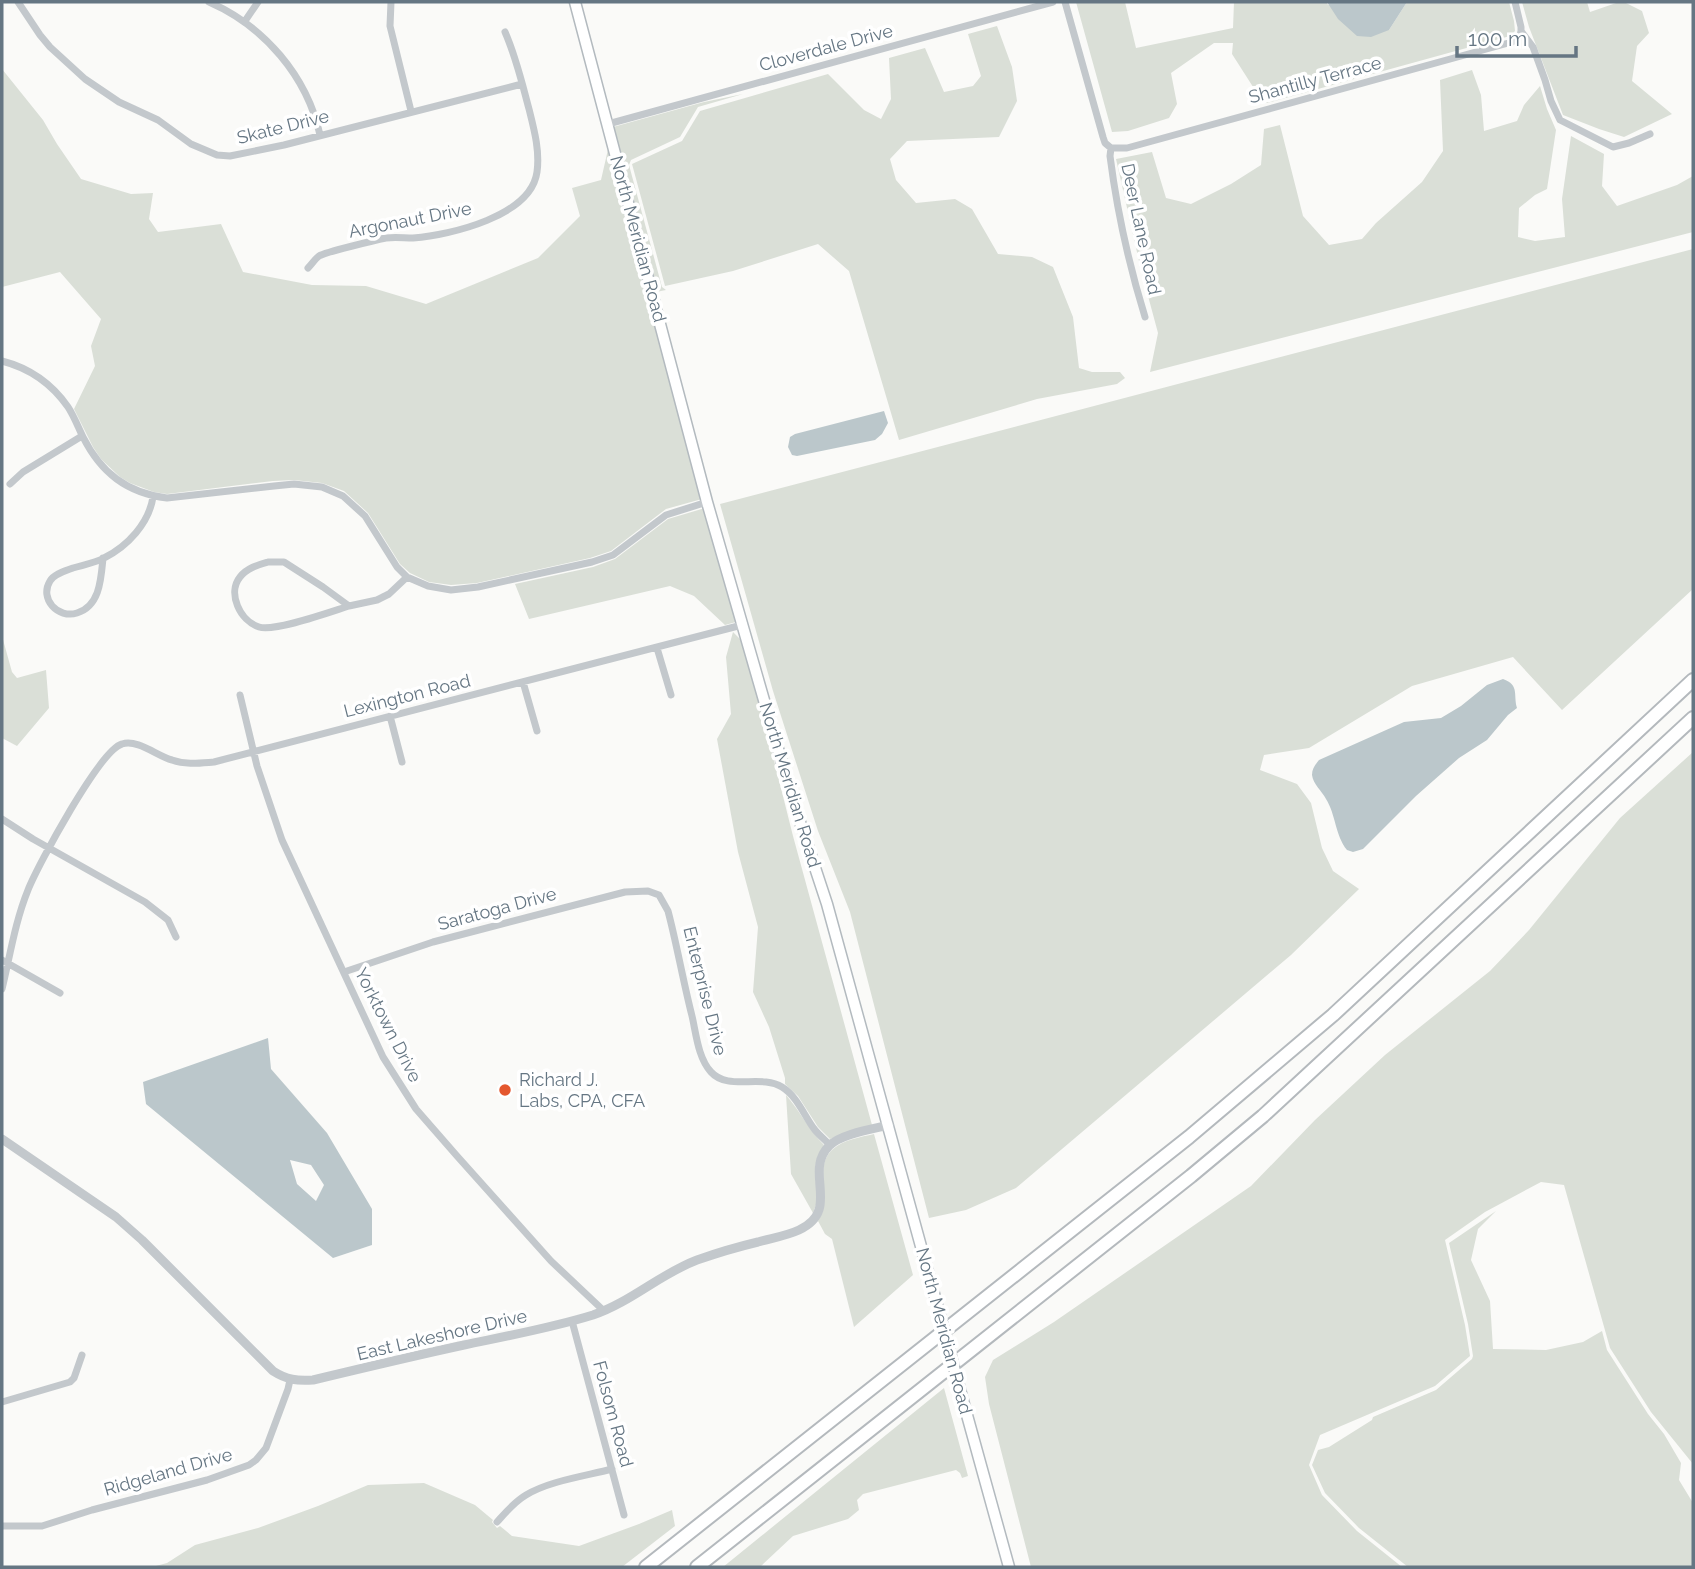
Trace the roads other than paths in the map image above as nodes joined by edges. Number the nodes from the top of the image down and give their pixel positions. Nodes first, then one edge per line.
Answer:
1 (18, 2) edge
2 (209, 2) edge
3 (258, 2) edge
4 (391, 2) edge
5 (575, 2) edge
6 (1053, 2) edge
7 (1065, 2) edge
8 (1515, 2) edge
9 (245, 21) junction
10 (1521, 31) junction
11 (505, 32) dead end
12 (522, 84) junction
13 (411, 111) junction
14 (608, 124) junction
15 (320, 135) junction
16 (1650, 135) dead end
17 (1111, 148) junction
18 (308, 268) dead end
19 (1145, 317) dead end
20 (2, 361) edge
21 (82, 436) junction
22 (10, 484) dead end
23 (153, 496) junction
24 (707, 502) junction
25 (103, 558) junction
26 (407, 577) junction
27 (349, 606) junction
28 (741, 625) junction
29 (657, 648) junction
30 (1693, 680) edge
31 (523, 682) junction
32 (240, 695) dead end
33 (671, 695) dead end
34 (390, 716) junction
35 (1693, 718) edge
36 (537, 731) dead end
37 (254, 752) junction
38 (402, 762) dead end
39 (2, 819) edge
40 (50, 849) junction
41 (659, 895) joint
42 (176, 937) dead end
43 (5, 962) edge
44 (344, 972) junction
45 (2, 989) edge
46 (61, 993) dead end
47 (889, 1125) junction
48 (2, 1139) edge
49 (830, 1145) junction
50 (604, 1311) junction
51 (572, 1321) junction
52 (82, 1354) dead end
53 (290, 1380) junction
54 (2, 1402) edge
55 (612, 1469) junction
56 (624, 1515) dead end
57 (497, 1522) dead end
58 (2, 1526) edge
59 (646, 1567) edge
60 (697, 1567) edge
61 (1009, 1567) edge

1 - 15 street, Skate Drive
2 - 9 street
3 - 9 street
4 - 13 street
5 - 14 main road, North Meridian Road
6 - 14 street, Cloverdale Drive
7 - 17 street, Deer Lane Road
8 - 10 street
9 - 15 street
10 - 16 street
10 - 17 street, Shantilly Terrace
11 - 12 street, Argonaut Drive
12 - 13 street, Skate Drive
12 - 18 street, Argonaut Drive
13 - 15 street, Skate Drive
14 - 24 main road, North Meridian Road
17 - 19 street, Deer Lane Road
20 - 21 street
21 - 22 street
21 - 23 street
23 - 25 street
23 - 26 street
24 - 26 street
24 - 28 main road, North Meridian Road
25 - 25 street
26 - 27 street
27 - 27 street
28 - 29 street, Lexington Road
28 - 47 main road, North Meridian Road
29 - 31 street, Lexington Road
29 - 33 street
30 - 59 highway
31 - 34 street, Lexington Road
31 - 36 street
32 - 37 street, Yorktown Drive
34 - 37 street, Lexington Road
34 - 38 street
35 - 60 highway
37 - 40 street, Lexington Road
37 - 44 street, Yorktown Drive
39 - 40 street
40 - 42 street
40 - 43 street
41 - 44 street, Saratoga Drive
41 - 49 street, Enterprise Drive
43 - 45 street
43 - 46 street
44 - 50 street, Yorktown Drive
47 - 49 street
47 - 61 main road, North Meridian Road, bridge
48 - 53 street
49 - 50 street, East Lakeshore Drive
50 - 51 street, East Lakeshore Drive
51 - 53 street, East Lakeshore Drive
51 - 55 street, Folsom Road
52 - 54 street
53 - 58 street, Ridgeland Drive
55 - 56 street, Folsom Road
55 - 57 street

